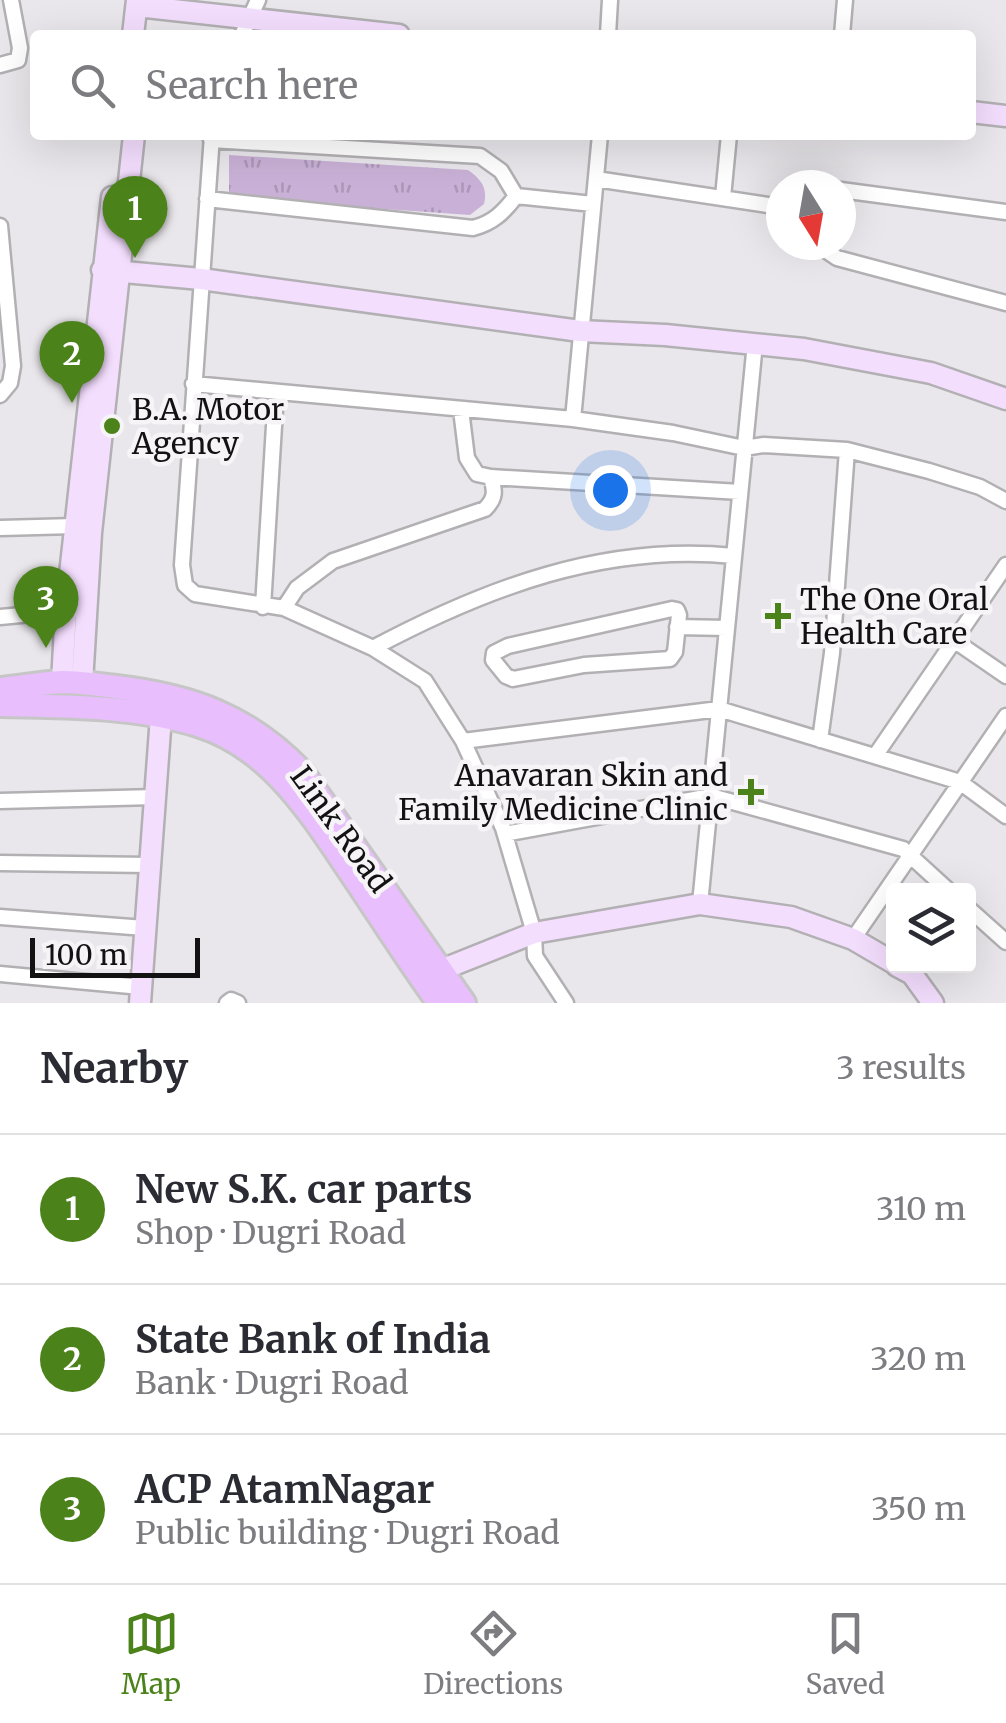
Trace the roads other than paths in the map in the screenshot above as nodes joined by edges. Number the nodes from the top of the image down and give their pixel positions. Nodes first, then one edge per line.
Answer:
1 (11, 0) edge
2 (610, 0) edge
3 (845, 0) edge
4 (143, 3) edge
5 (250, 17) edge
6 (135, 30) edge
7 (145, 30) edge
8 (358, 30) edge
9 (608, 30) edge
10 (842, 30) edge
11 (0, 65) edge
12 (976, 113) edge
13 (1006, 116) edge
14 (120, 140) edge
15 (133, 140) edge
16 (212, 140) edge
17 (242, 140) edge
18 (600, 140) edge
19 (728, 140) edge
20 (596, 178) junction
21 (856, 192) edge
22 (516, 196) junction
23 (722, 198) junction
24 (207, 199) junction
25 (593, 204) junction
26 (766, 205) edge
27 (1006, 212) edge
28 (0, 226) edge
29 (845, 260) edge
30 (110, 271) junction
31 (201, 279) junction
32 (1006, 302) edge
33 (580, 330) junction
34 (755, 343) junction
35 (193, 384) junction
36 (276, 392) junction
37 (0, 394) edge
38 (1006, 399) edge
39 (461, 410) junction
40 (573, 419) junction
41 (744, 448) junction
42 (847, 450) junction
43 (491, 476) junction
44 (740, 492) junction
45 (1006, 501) edge
46 (75, 526) junction
47 (0, 528) edge
48 (734, 556) junction
49 (1006, 565) edge
50 (263, 606) junction
51 (284, 608) junction
52 (75, 610) junction
53 (0, 617) edge
54 (677, 627) junction
55 (727, 628) junction
56 (955, 641) junction
57 (373, 648) junction
58 (1006, 676) edge
59 (72, 683) junction
60 (2, 698) edge
61 (719, 709) junction
62 (161, 716) junction
63 (1006, 716) edge
64 (820, 740) junction
65 (463, 741) junction
66 (875, 756) junction
67 (960, 782) junction
68 (711, 796) junction
69 (155, 797) junction
70 (0, 801) edge
71 (1006, 816) edge
72 (505, 834) junction
73 (910, 855) junction
74 (0, 863) edge
75 (149, 865) junction
76 (941, 883) edge
77 (700, 904) junction
78 (976, 915) edge
79 (0, 917) edge
80 (145, 928) junction
81 (534, 933) junction
82 (853, 939) junction
83 (1006, 942) edge
84 (886, 958) edge
85 (440, 970) junction
86 (910, 973) edge
87 (0, 974) edge
88 (140, 995) edge
89 (227, 1003) edge
90 (238, 1003) edge
91 (440, 1003) edge
92 (464, 1003) edge
93 (566, 1003) edge
94 (933, 1003) edge

1 - 11 street
2 - 9 street
3 - 10 street
4 - 5 street
4 - 6 street
4 - 7 street
5 - 8 street
12 - 13 street
14 - 30 street
15 - 30 street
16 - 24 street
17 - 22 street
18 - 20 street
19 - 23 street
20 - 23 street
20 - 25 street
21 - 27 street
22 - 24 street
22 - 25 street
23 - 26 street
24 - 31 street
25 - 33 street
28 - 37 street
29 - 32 street
30 - 31 street
30 - 46 street
30 - 52 street
31 - 33 street
31 - 35 street
33 - 34 street
33 - 40 street
34 - 38 street
34 - 41 street
35 - 36 street
35 - 50 street
36 - 39 street
36 - 50 street
39 - 40 street
39 - 43 street
40 - 41 street
41 - 42 street
41 - 44 street
42 - 45 street
42 - 64 street
43 - 44 street
43 - 51 street
44 - 48 street
46 - 47 street
46 - 52 street
48 - 55 street
48 - 57 street
49 - 56 street
50 - 51 street
51 - 57 street
52 - 53 street
52 - 59 street
54 - 54 street
54 - 55 street
55 - 61 street
56 - 58 street
56 - 66 street
57 - 65 street
59 - 60 main road, Link Road
59 - 85 main road, Link Road
60 - 62 main road, Link Road
61 - 64 street
61 - 65 street
61 - 68 street
62 - 69 street
62 - 91 main road, Link Road
63 - 67 street
64 - 66 street
65 - 72 street
66 - 67 street
67 - 71 street
67 - 73 street
68 - 72 street
68 - 73 street
68 - 77 street
69 - 70 street
69 - 75 street
72 - 81 street
73 - 76 street
73 - 82 street
74 - 75 street
75 - 80 street
77 - 81 street
77 - 82 street
78 - 83 street
79 - 80 street
80 - 88 street
81 - 85 street
81 - 93 street
82 - 84 street
85 - 92 main road, Link Road
86 - 94 street
87 - 88 street
89 - 90 street

